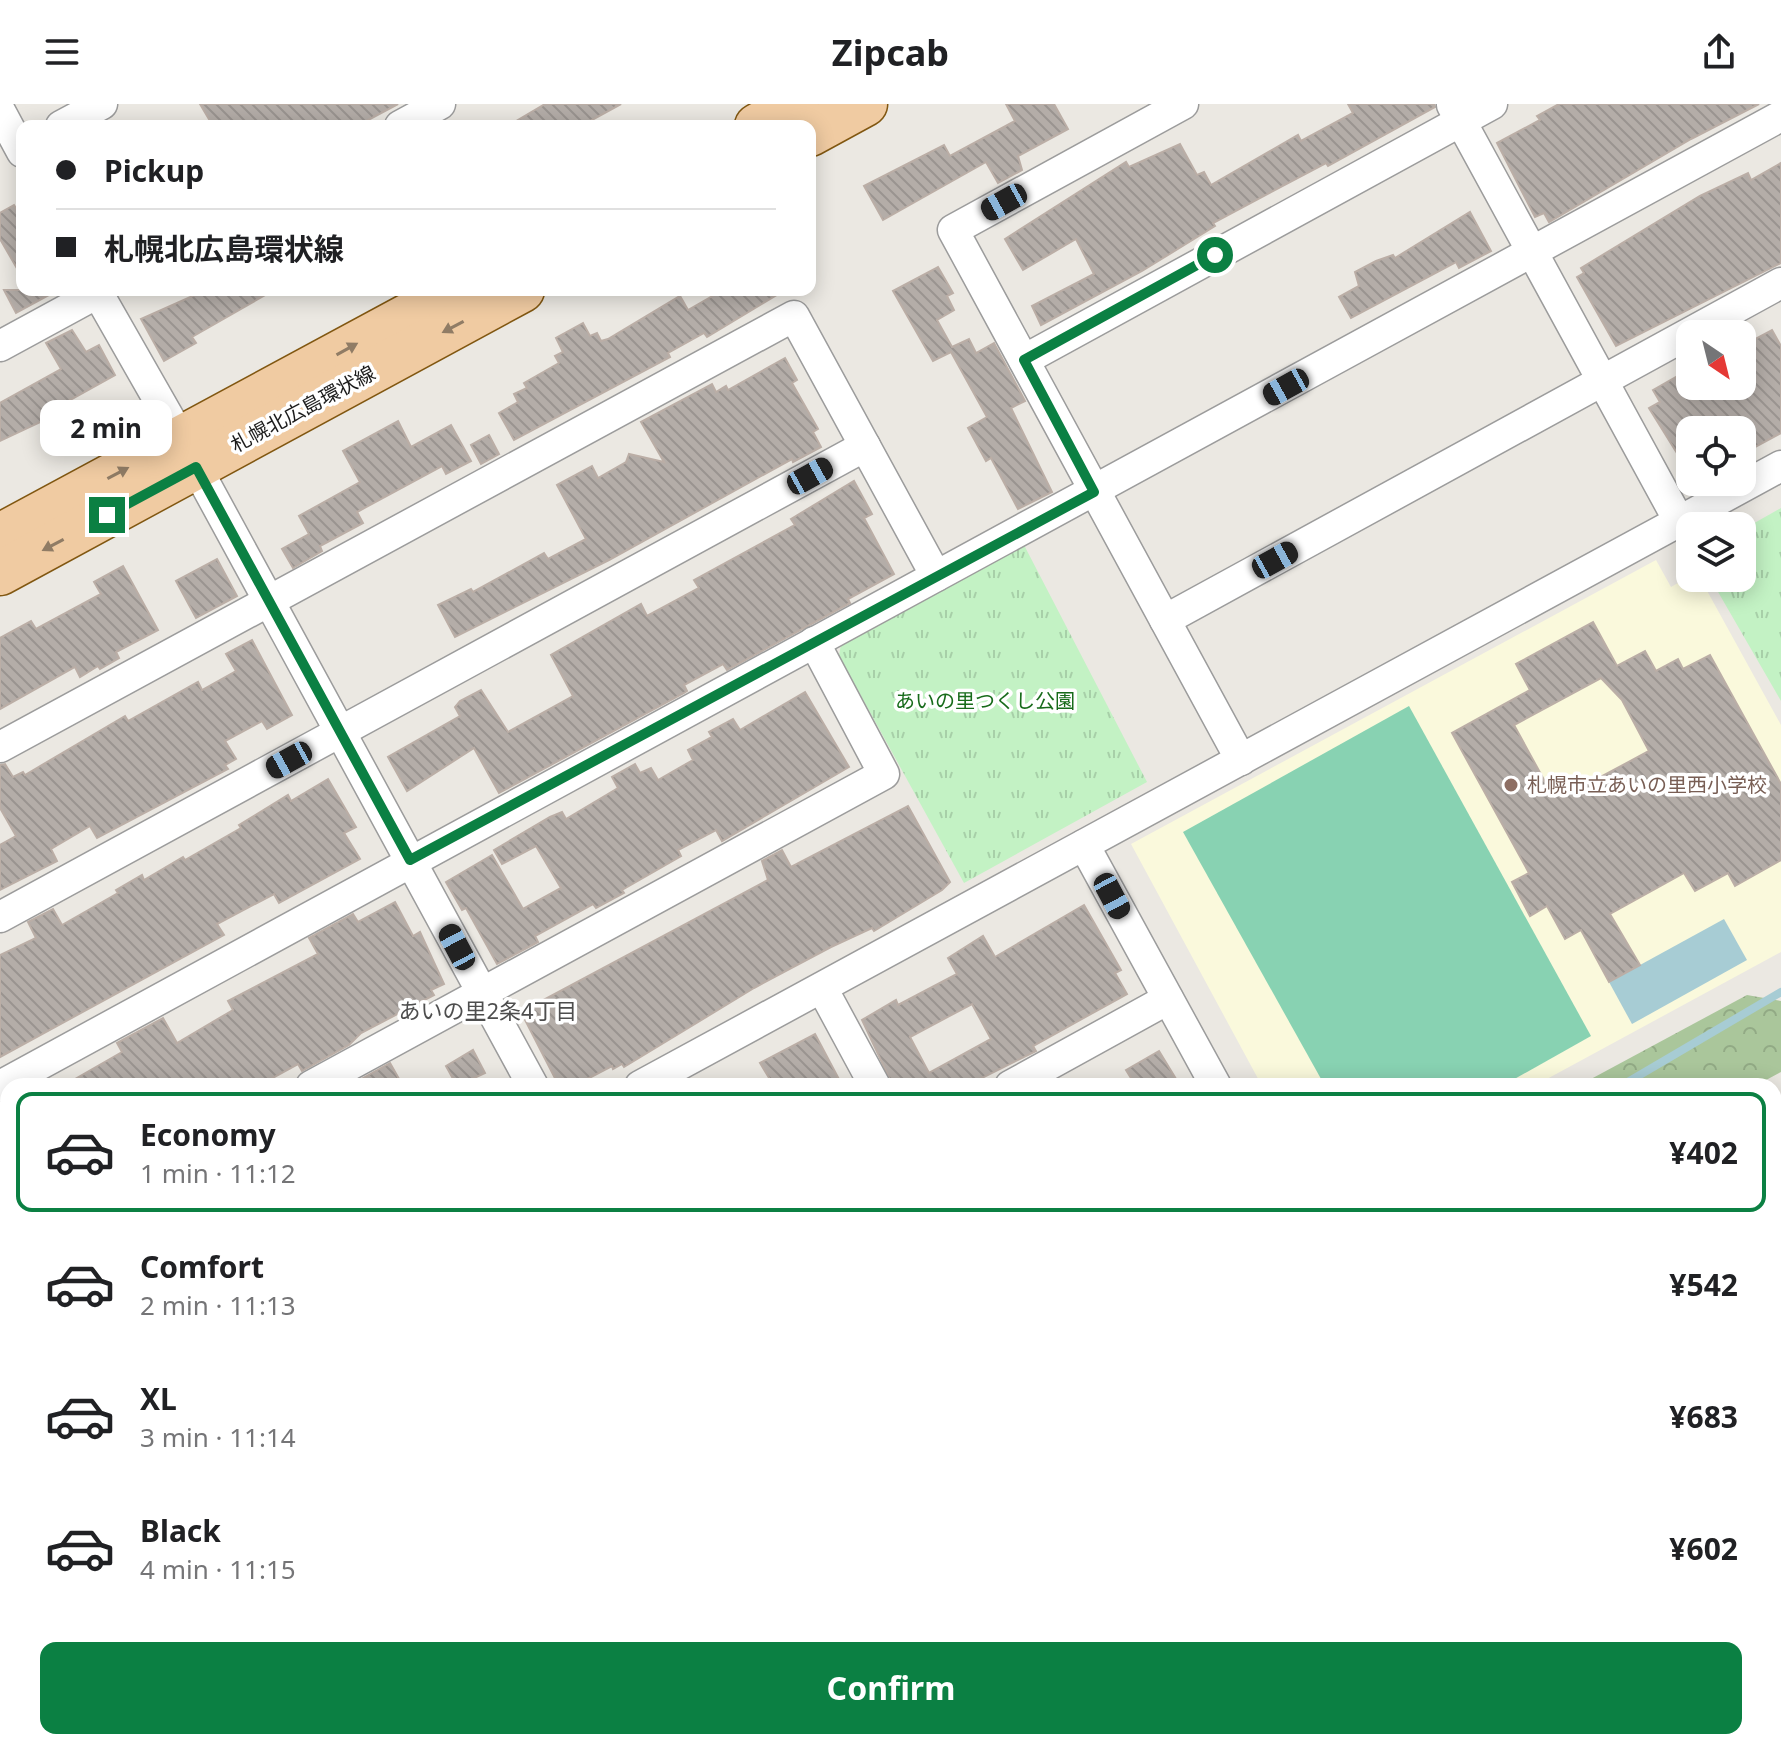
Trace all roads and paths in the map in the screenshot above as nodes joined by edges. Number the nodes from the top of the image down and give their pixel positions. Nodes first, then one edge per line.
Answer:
1 (102, 104) edge
2 (440, 104) edge
3 (797, 104) edge
4 (865, 104) edge
5 (1183, 104) edge
6 (1492, 104) edge
7 (0, 111) edge
8 (1456, 112) edge
9 (1781, 116) edge
10 (72, 120) edge
11 (411, 120) edge
12 (768, 120) edge
13 (816, 131) edge
14 (16, 152) edge
15 (1532, 252) junction
16 (1781, 283) edge
17 (90, 296) edge
18 (102, 296) edge
19 (446, 296) edge
20 (510, 296) edge
21 (0, 346) edge
22 (1024, 360) junction
23 (1602, 381) junction
24 (865, 446) junction
25 (189, 453) junction
26 (1781, 466) edge
27 (1094, 492) junction
28 (1696, 512) edge
29 (1676, 516) edge
30 (1676, 523) edge
31 (0, 536) edge
32 (0, 573) edge
33 (936, 576) junction
34 (271, 600) junction
35 (1165, 620) junction
36 (814, 642) junction
37 (341, 731) junction
38 (0, 747) edge
39 (1241, 760) junction
40 (1084, 845) junction
41 (410, 860) junction
42 (0, 917) edge
43 (822, 988) junction
44 (481, 992) junction
45 (1168, 999) junction
46 (15, 1078) edge
47 (325, 1078) edge
48 (529, 1078) edge
49 (655, 1078) edge
50 (871, 1078) edge
51 (1025, 1078) edge
52 (1212, 1078) edge

1 - 10 street
2 - 11 street
3 - 12 main road
4 - 13 main road
5 - 22 street
6 - 8 street
7 - 14 street
8 - 15 street
8 - 22 street
9 - 15 street
15 - 23 street
15 - 27 street
16 - 23 street
17 - 21 street
18 - 25 street
25 -> 19 main road, 札幌北広島環状線
20 -> 25 main road, 札幌北広島環状線
22 - 27 street
23 - 29 street
23 - 35 street
24 - 33 street
24 - 34 street
24 - 37 street
31 -> 25 main road, 札幌北広島環状線
25 -> 32 main road, 札幌北広島環状線
25 - 34 street
26 - 28 street
27 - 33 street
27 - 35 street
30 - 39 street
33 - 36 street
34 - 37 street
34 - 38 street
35 - 39 street
36 - 41 street
36 - 44 street
37 - 41 street
37 - 42 street
39 - 40 street
40 - 43 street
40 - 45 street
41 - 44 street
41 - 46 street
43 - 49 street
43 - 50 street
44 - 47 street
44 - 48 street
45 - 51 street
45 - 52 street

